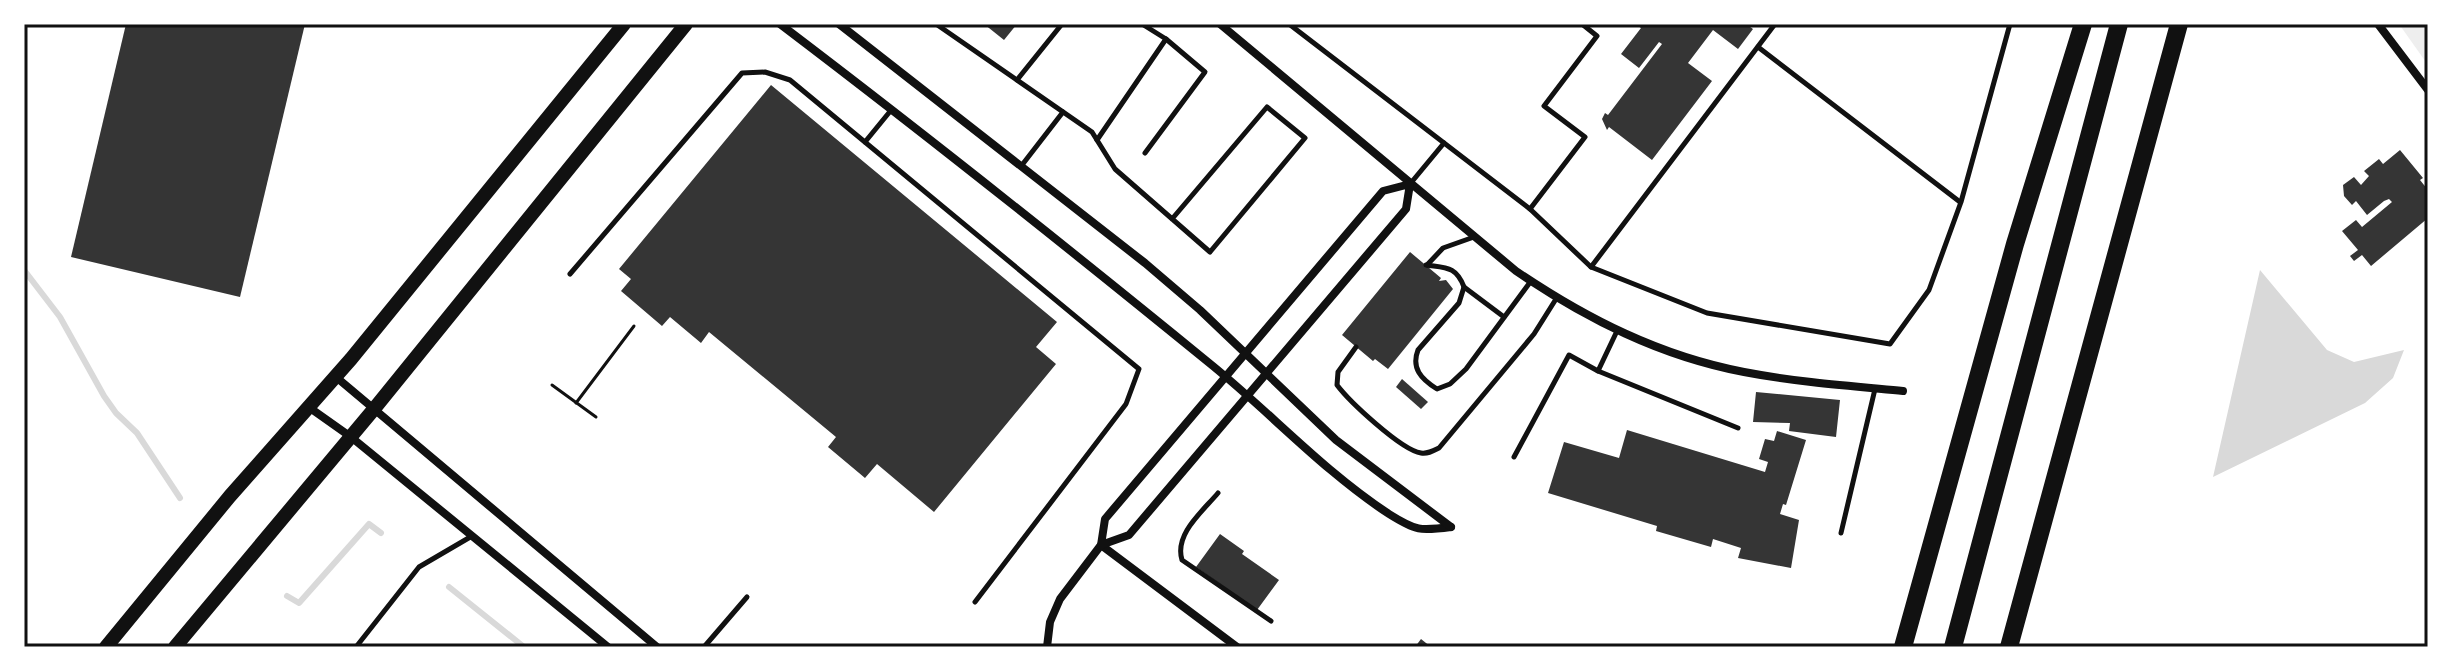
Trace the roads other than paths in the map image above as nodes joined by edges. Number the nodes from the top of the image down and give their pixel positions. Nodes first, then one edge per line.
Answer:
1 (624, 24) edge
2 (686, 24) edge
3 (780, 24) edge
4 (839, 24) edge
5 (936, 24) edge
6 (1062, 24) edge
7 (1142, 24) edge
8 (1289, 24) edge
9 (1582, 24) edge
10 (1775, 24) edge
11 (2010, 24) edge
12 (2083, 24) edge
13 (2119, 24) edge
14 (2179, 24) edge
15 (2378, 24) edge
16 (1223, 25) edge
17 (1166, 39) junction
18 (1758, 47) junction
19 (1017, 80) junction
20 (2428, 90) edge
21 (892, 109) junction
22 (1063, 112) junction
23 (1097, 140) junction
24 (865, 142) junction
25 (1444, 143) junction
26 (1145, 153) dead end
27 (1022, 165) junction
28 (1410, 184) junction
29 (1961, 202) junction
30 (1530, 209) junction
31 (1172, 219) junction
32 (1474, 237) junction
33 (1591, 267) junction
34 (570, 274) dead end
35 (1531, 281) junction
36 (1464, 287) junction
37 (1556, 299) junction
38 (1504, 317) junction
39 (1617, 331) junction
40 (1356, 347) dead end
41 (1245, 352) junction
42 (1598, 371) junction
43 (1265, 374) junction
44 (1225, 375) junction
45 (336, 377) junction
46 (1875, 388) junction
47 (1903, 391) dead end
48 (1247, 396) junction
49 (310, 408) junction
50 (374, 409) junction
51 (1738, 428) dead end
52 (351, 437) junction
53 (1514, 457) dead end
54 (1218, 493) dead end
55 (1841, 533) dead end
56 (473, 535) junction
57 (1101, 545) junction
58 (747, 597) dead end
59 (975, 602) dead end
60 (1271, 621) dead end
61 (106, 647) edge
62 (175, 647) edge
63 (356, 647) edge
64 (608, 647) edge
65 (657, 647) edge
66 (704, 647) edge
67 (1047, 647) edge
68 (1237, 647) edge
69 (1903, 647) edge
70 (1953, 647) edge
71 (2009, 647) edge

1 - 45 main road
2 - 50 main road
3 - 21 street
4 - 27 street
5 - 19 lane
6 - 19 lane
7 - 17 lane
8 - 25 lane
9 - 30 lane
10 - 18 lane
11 - 29 lane
12 - 69 highway
13 - 70 highway
14 - 71 highway
15 - 20 street
16 - 28 street
17 - 23 lane
17 - 26 lane
18 - 29 lane
18 - 33 lane
19 - 22 lane
21 - 24 lane
21 - 44 street
22 - 23 lane
22 - 27 lane
23 - 31 lane
24 - 34 lane
24 - 59 lane
25 - 28 lane
25 - 30 lane
27 - 41 street
28 - 32 street
28 - 41 street
28 - 43 street
29 - 33 lane
30 - 33 lane
31 - 31 lane
32 - 35 street
32 - 36 lane
35 - 37 street
35 - 38 lane
36 - 38 lane
36 - 38 lane
37 - 39 street
37 - 40 lane
39 - 42 lane
39 - 46 street
41 - 43 street
41 - 44 street
42 - 51 lane
42 - 53 lane
43 - 48 street
43 - 48 street
44 - 48 street
44 - 57 street
45 - 49 main road
45 - 50 street
46 - 47 street
46 - 55 lane
48 - 57 street
49 - 52 street
49 - 61 main road
50 - 52 main road
50 - 65 street
52 - 56 street
52 - 62 main road
54 - 60 lane
56 - 63 lane
56 - 64 street
57 - 67 street
57 - 68 street
58 - 66 lane

